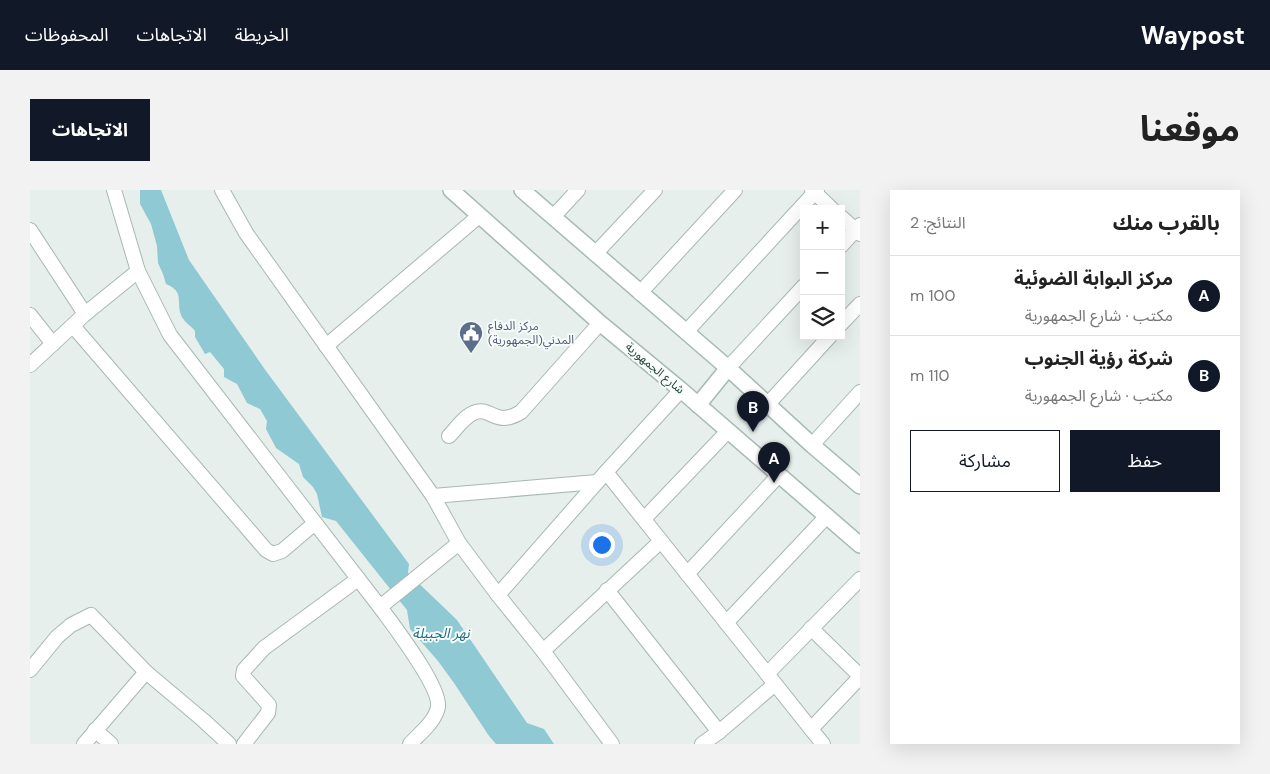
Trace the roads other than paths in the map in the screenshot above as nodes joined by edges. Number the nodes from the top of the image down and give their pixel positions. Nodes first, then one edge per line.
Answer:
1 (114, 190) edge
2 (222, 190) edge
3 (451, 190) edge
4 (522, 190) edge
5 (578, 190) edge
6 (655, 190) edge
7 (735, 190) edge
8 (815, 191) edge
9 (828, 205) edge
10 (479, 216) junction
11 (553, 217) junction
12 (845, 220) edge
13 (30, 230) edge
14 (859, 230) edge
15 (845, 242) edge
16 (595, 254) junction
17 (138, 271) junction
18 (800, 290) edge
19 (640, 293) junction
20 (860, 304) edge
21 (85, 314) junction
22 (30, 315) edge
23 (845, 320) edge
24 (600, 323) junction
25 (72, 326) junction
26 (686, 332) junction
27 (826, 340) edge
28 (53, 344) junction
29 (326, 346) junction
30 (30, 365) edge
31 (728, 368) junction
32 (681, 390) junction
33 (860, 392) edge
34 (768, 404) junction
35 (698, 405) junction
36 (728, 431) junction
37 (449, 436) dead end
38 (812, 445) junction
39 (780, 475) junction
40 (601, 477) junction
41 (860, 486) edge
42 (433, 496) junction
43 (827, 516) junction
44 (644, 519) junction
45 (315, 523) junction
46 (661, 541) junction
47 (459, 542) junction
48 (860, 545) edge
49 (688, 574) junction
50 (860, 578) edge
51 (358, 579) junction
52 (607, 590) junction
53 (498, 595) junction
54 (380, 607) junction
55 (726, 623) junction
56 (812, 628) junction
57 (543, 651) junction
58 (30, 670) edge
59 (146, 672) junction
60 (860, 676) edge
61 (771, 679) junction
62 (811, 729) junction
63 (95, 730) junction
64 (719, 732) junction
65 (84, 744) edge
66 (111, 744) edge
67 (228, 744) edge
68 (244, 744) edge
69 (410, 744) edge
70 (612, 744) edge
71 (702, 744) edge
72 (822, 744) edge

1 - 17 street
2 - 29 street
3 - 10 main road, شارع الجمهورية
4 - 11 main road
5 - 11 street
6 - 16 street
7 - 19 street
8 - 9 street
8 - 26 street
10 - 24 main road, شارع الجمهورية
10 - 29 street
11 - 16 main road
12 - 14 street
13 - 21 street
14 - 15 street
16 - 19 main road
17 - 21 street
17 - 45 street
18 - 31 street
19 - 26 main road
20 - 23 street
21 - 25 street
22 - 28 street
24 - 32 main road, شارع الجمهورية
24 - 37 street
25 - 28 street
25 - 45 street
26 - 31 main road
27 - 34 street
28 - 30 street
29 - 42 street
31 - 34 main road
31 - 35 main road
32 - 35 main road, شارع الجمهورية
32 - 40 street
33 - 38 street
34 - 38 main road
35 - 36 main road, شارع الجمهورية
36 - 39 main road, شارع الجمهورية
36 - 44 street
38 - 41 main road
39 - 43 main road, شارع الجمهورية
39 - 49 street
40 - 42 street
40 - 44 street
40 - 53 street
42 - 47 street
43 - 48 main road, شارع الجمهورية
43 - 55 street
44 - 46 street
45 - 51 street
46 - 49 street
46 - 52 street
47 - 53 street
47 - 54 street
49 - 55 street
50 - 56 street
51 - 54 street
51 - 68 street
52 - 57 street
52 - 64 street
53 - 57 street
54 - 69 street
55 - 61 street
56 - 60 street
56 - 61 street
57 - 70 street
58 - 59 street
59 - 63 street
59 - 67 street
60 - 62 street
61 - 62 street
61 - 64 street
62 - 72 street
63 - 65 street
63 - 66 street
64 - 71 street

